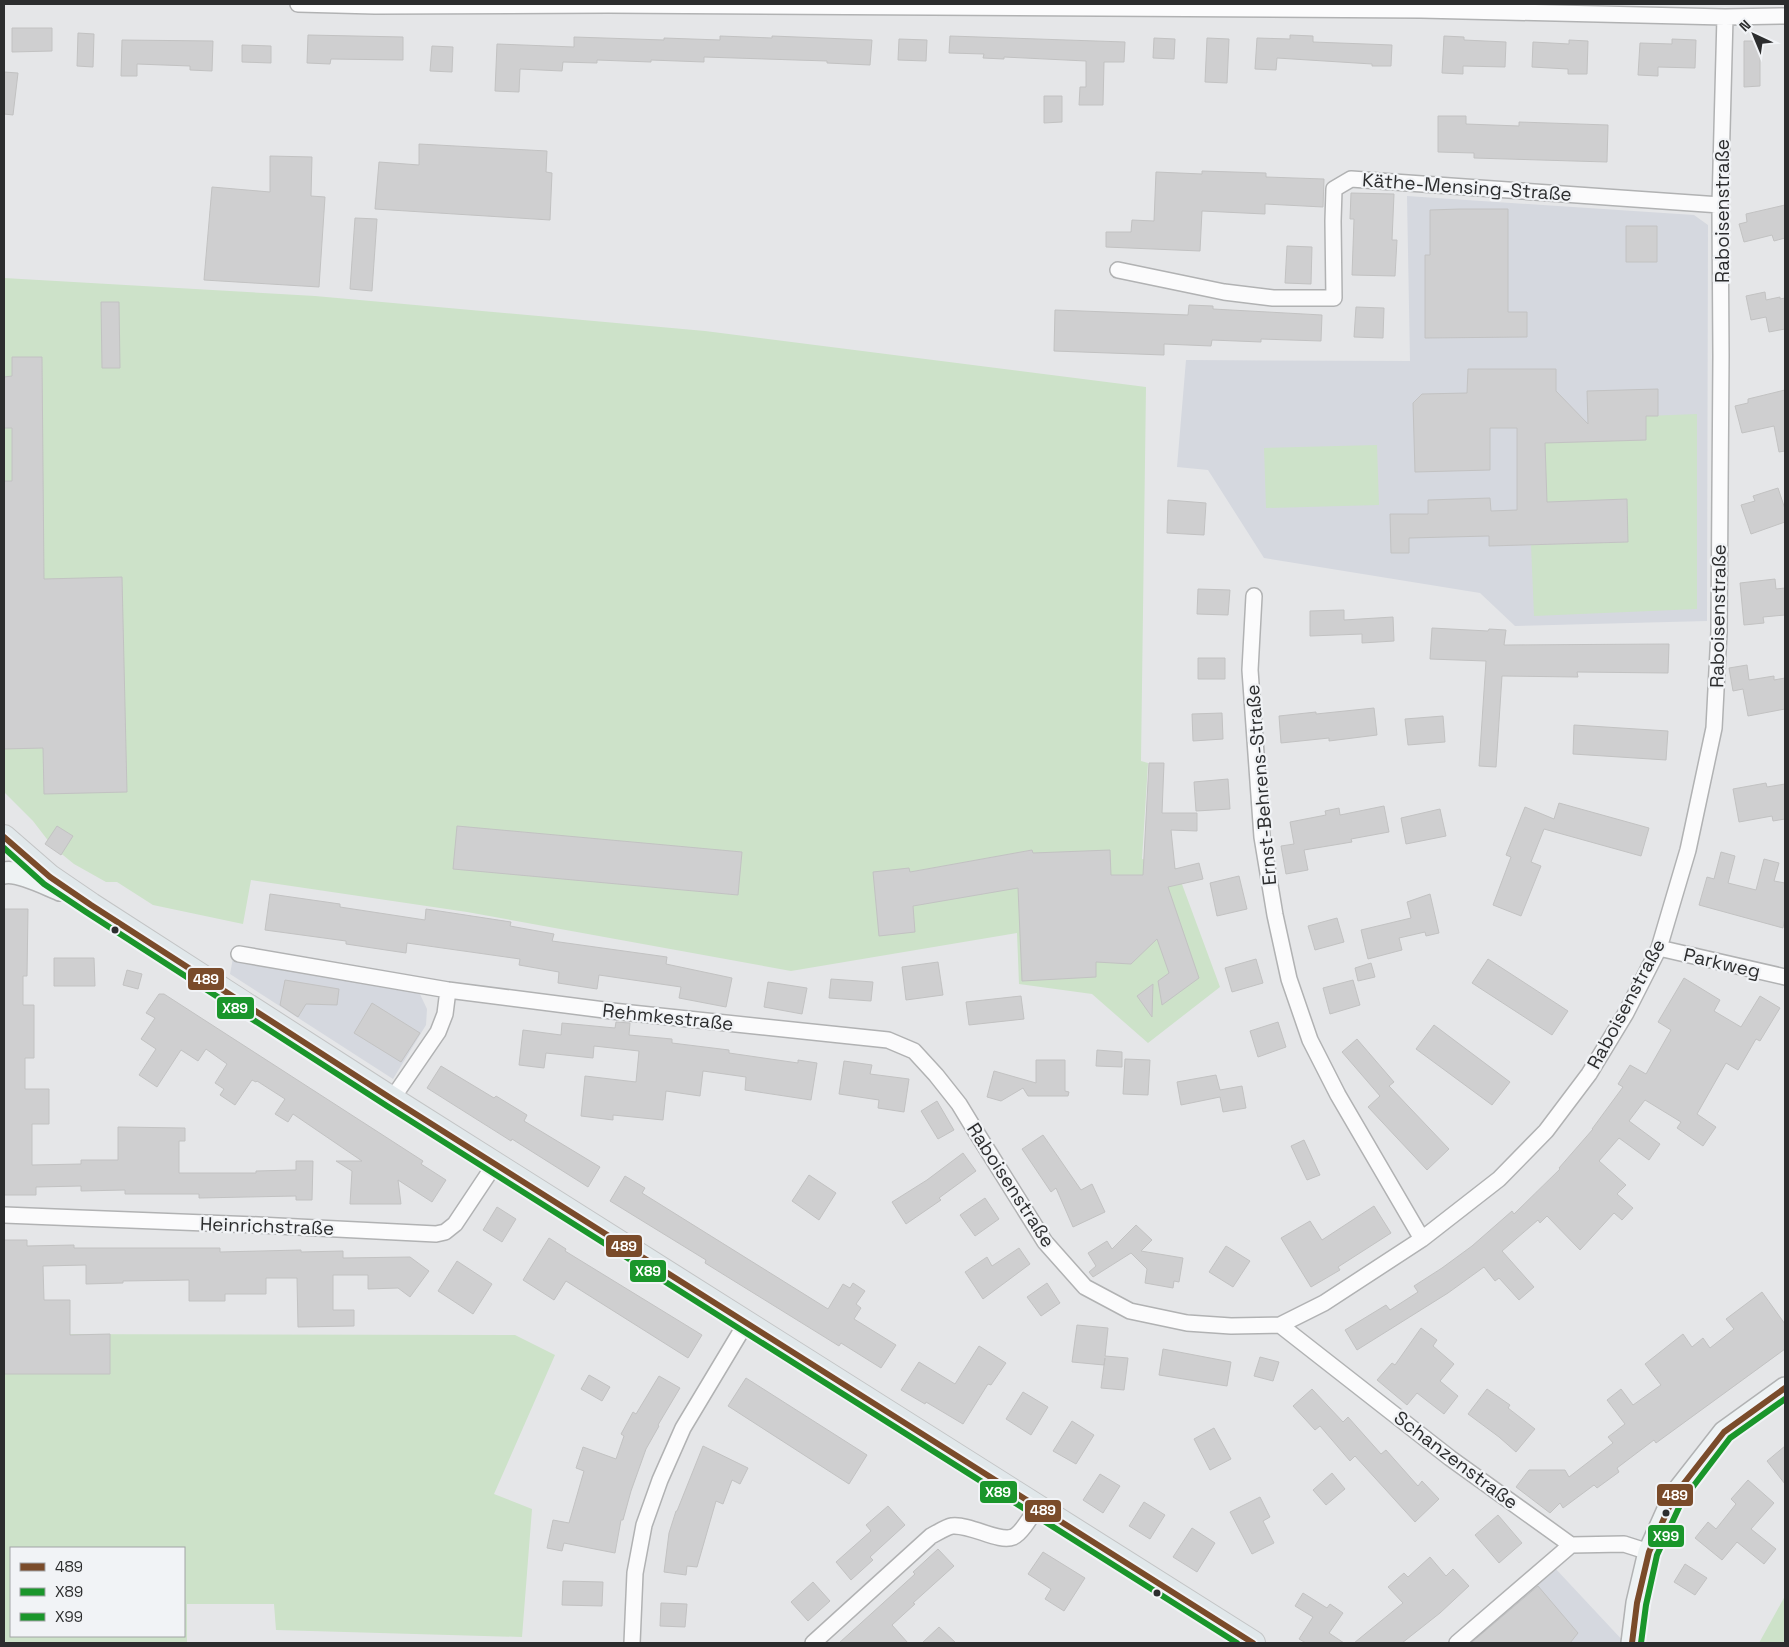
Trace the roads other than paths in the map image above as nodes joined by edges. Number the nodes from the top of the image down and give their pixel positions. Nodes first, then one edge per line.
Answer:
1 (298, 4) edge
2 (1421, 7) edge
3 (1785, 16) edge
4 (1725, 17) junction
5 (1720, 204) junction
6 (1118, 270) dead end
7 (1254, 596) dead end
8 (4, 837) edge
9 (4, 873) edge
10 (91, 905) junction
11 (1659, 948) junction
12 (239, 954) dead end
13 (1785, 977) edge
14 (448, 990) junction
15 (888, 1040) joint
16 (392, 1099) junction
17 (495, 1164) junction
18 (4, 1216) edge
19 (1422, 1240) junction
20 (746, 1323) junction
21 (1280, 1325) junction
22 (1785, 1388) edge
23 (1037, 1507) junction
24 (1571, 1546) junction
25 (1649, 1552) junction
26 (632, 1643) edge
27 (813, 1643) edge
28 (1253, 1643) edge
29 (1457, 1643) edge
30 (1632, 1643) edge

1 - 2 street
2 - 4 street
3 - 4 street
4 - 5 street, Raboisenstraße
5 - 6 street, Käthe-Mensing-Straße
5 - 11 street, Raboisenstraße
7 - 19 street, Ernst-Behrens-Straße
8 - 10 main road
9 - 10 street
10 - 16 main road
11 - 13 street, Parkweg
11 - 19 street, Raboisenstraße
12 - 14 street, Rehmkestraße
14 - 15 street, Rehmkestraße
14 - 16 street
15 - 21 street, Raboisenstraße
16 - 17 main road
17 - 18 street, Heinrichstraße
17 - 20 main road
19 - 21 street, Raboisenstraße
20 - 23 main road
20 - 26 street
21 - 24 street, Schanzenstraße
22 - 25 street
23 - 27 street
23 - 28 main road
24 - 25 street
24 - 29 street
25 - 30 street

